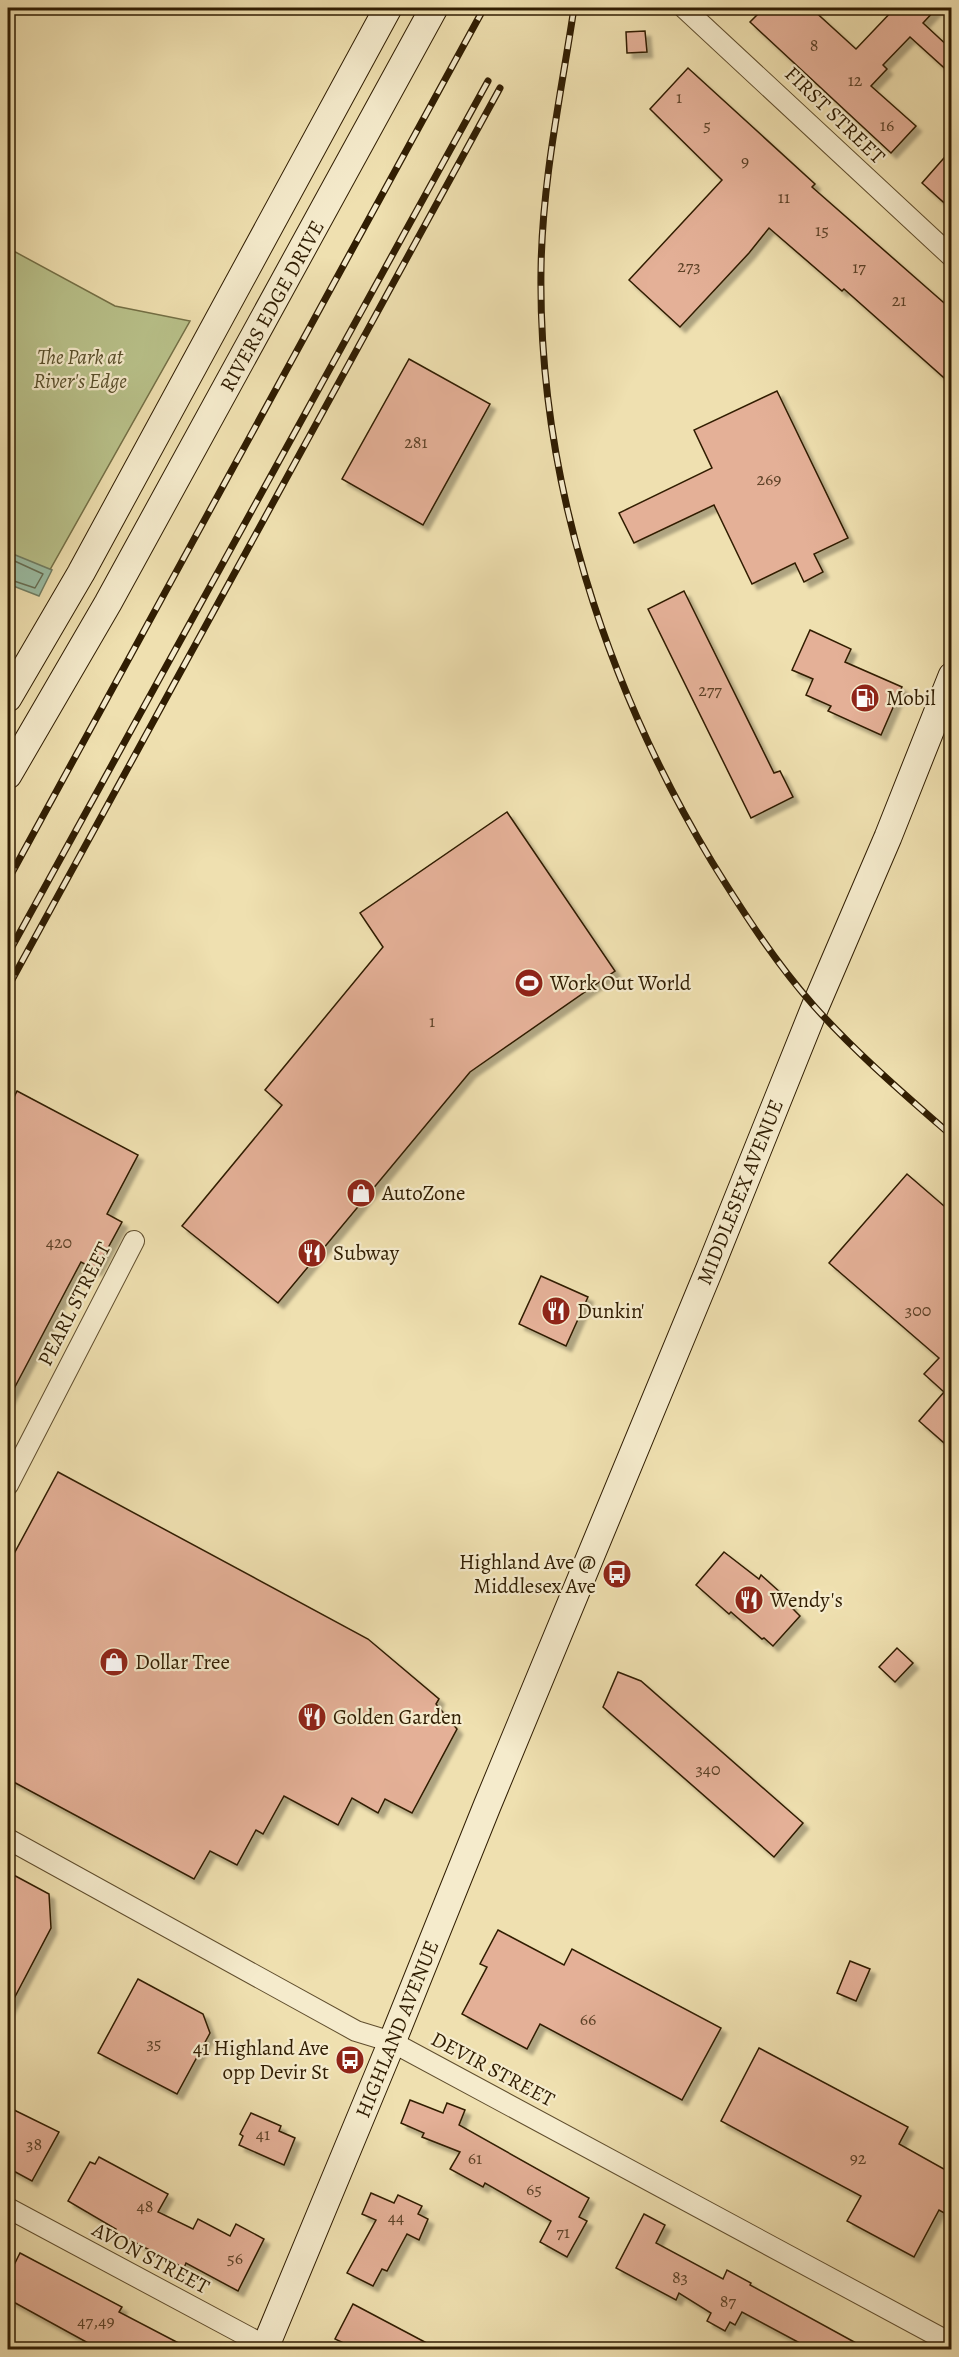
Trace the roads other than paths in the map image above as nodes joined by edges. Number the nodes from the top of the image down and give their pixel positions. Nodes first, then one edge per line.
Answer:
1 (388, 8) edge
2 (434, 8) edge
3 (684, 8) edge
4 (951, 257) edge
5 (951, 676) edge
6 (8, 698) edge
7 (8, 775) edge
8 (134, 1241) dead end
9 (8, 1485) edge
10 (528, 1708) joint
11 (8, 1839) edge
12 (392, 2042) junction
13 (8, 2208) edge
14 (267, 2348) edge
15 (949, 2349) edge

1 - 6 main road, RIVERS EDGE DRIVE
2 - 7 main road, RIVERS EDGE DRIVE
3 - 4 street, FIRST STREET
5 - 10 main road, MIDDLESEX AVENUE
8 - 9 street, PEARL STREET
10 - 12 main road, HIGHLAND AVENUE
11 - 12 street, DEVIR STREET
12 - 14 main road, HIGHLAND AVENUE
12 - 15 street, DEVIR STREET
13 - 14 street, AVON STREET

